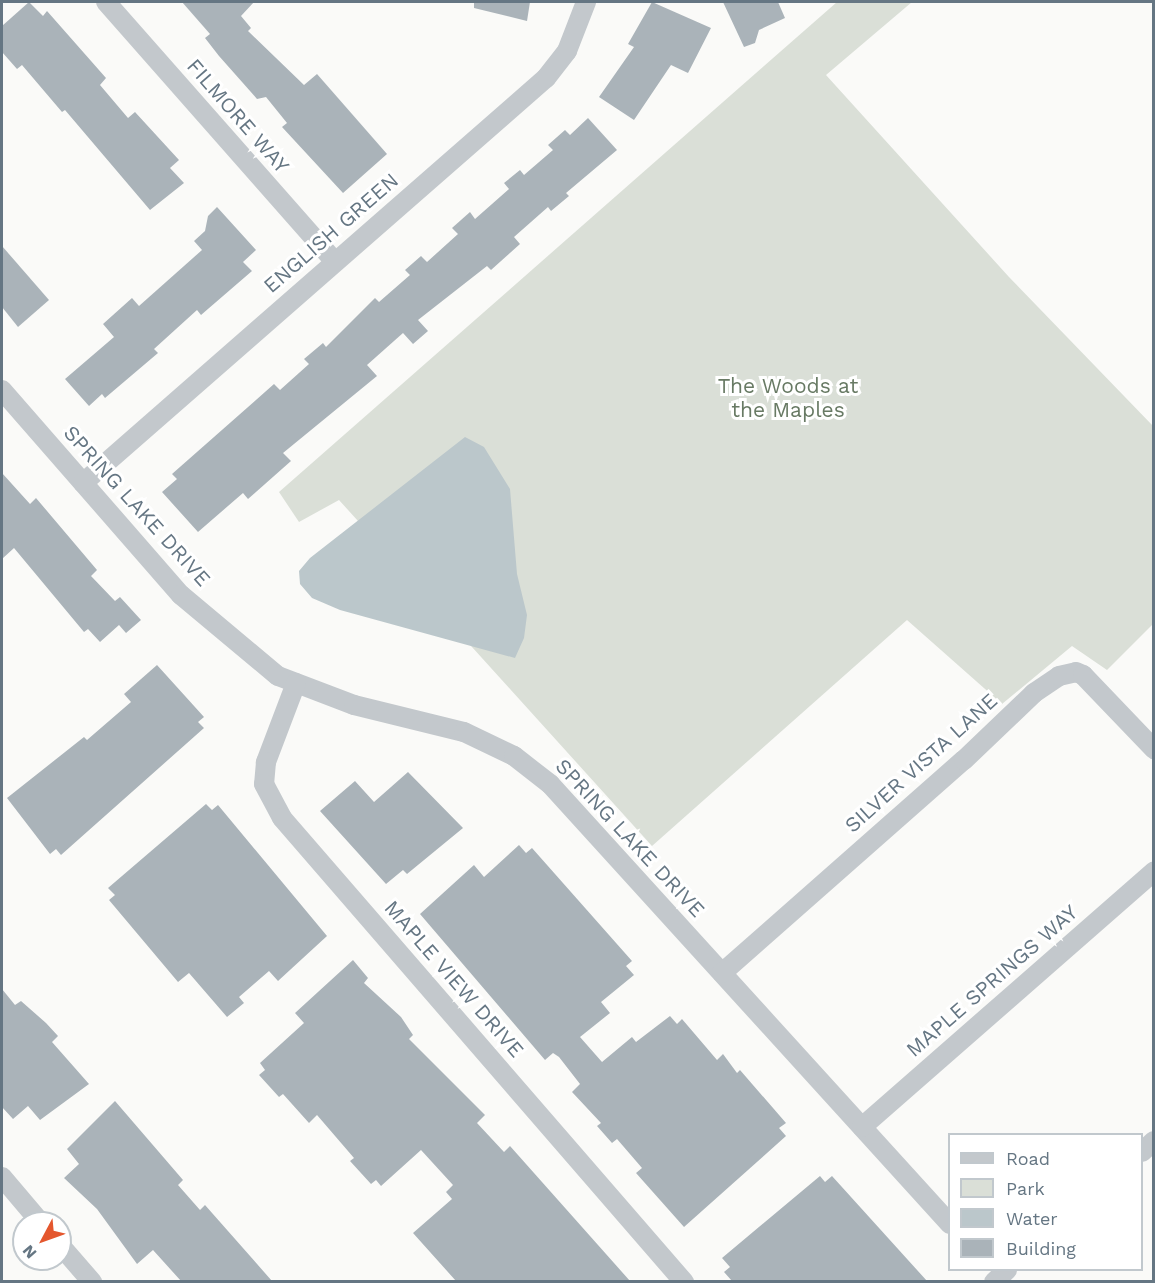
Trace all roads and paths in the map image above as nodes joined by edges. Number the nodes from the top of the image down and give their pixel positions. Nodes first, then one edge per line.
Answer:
1 (106, 2) edge
2 (585, 2) edge
3 (335, 262) junction
4 (2, 390) edge
5 (83, 483) junction
6 (296, 683) junction
7 (1154, 749) edge
8 (1154, 871) edge
9 (722, 973) junction
10 (861, 1127) junction
11 (2, 1178) edge
12 (31, 1211) edge
13 (948, 1222) edge
14 (72, 1258) edge
15 (92, 1281) edge
16 (684, 1281) edge

1 - 3 street, FILMORE WAY
2 - 3 street, ENGLISH GREEN
3 - 5 street, ENGLISH GREEN
4 - 5 street, SPRING LAKE DRIVE
5 - 6 street, SPRING LAKE DRIVE
6 - 9 street, SPRING LAKE DRIVE
6 - 16 street, MAPLE VIEW DRIVE
7 - 9 street, SILVER VISTA LANE
8 - 10 street, MAPLE SPRINGS WAY
9 - 10 street, SPRING LAKE DRIVE
10 - 13 street, SPRING LAKE DRIVE
11 - 12 street
14 - 15 street

